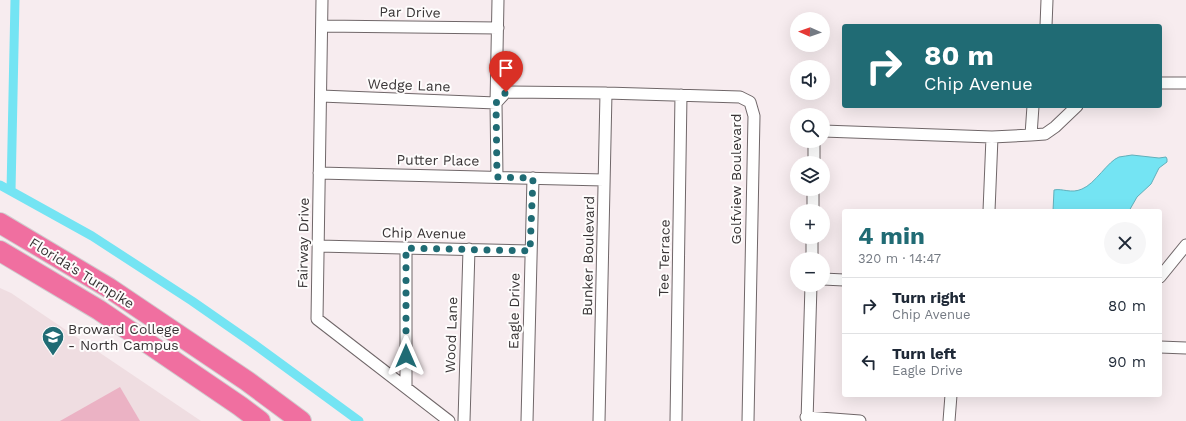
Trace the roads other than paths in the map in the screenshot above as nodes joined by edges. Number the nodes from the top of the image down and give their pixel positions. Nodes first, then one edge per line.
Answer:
1 (322, 0) edge
2 (498, 0) edge
3 (1047, 0) edge
4 (1046, 24) edge
5 (322, 26) junction
6 (498, 28) junction
7 (1162, 83) edge
8 (1186, 83) edge
9 (606, 93) junction
10 (681, 95) junction
11 (321, 96) junction
12 (496, 103) junction
13 (1033, 108) edge
14 (1075, 108) edge
15 (830, 130) edge
16 (1032, 135) junction
17 (992, 137) junction
18 (319, 173) junction
19 (497, 177) junction
20 (533, 178) junction
21 (604, 180) junction
22 (989, 209) edge
23 (0, 223) edge
24 (1186, 245) edge
25 (318, 246) junction
26 (406, 248) junction
27 (469, 249) junction
28 (0, 251) edge
29 (530, 251) junction
30 (1162, 275) edge
31 (830, 279) edge
32 (842, 280) edge
33 (812, 292) edge
34 (1162, 347) edge
35 (1186, 348) edge
36 (406, 387) junction
37 (951, 397) edge
38 (806, 419) edge
39 (260, 421) edge
40 (301, 421) edge
41 (449, 421) edge
42 (464, 421) edge
43 (526, 421) edge
44 (599, 421) edge
45 (676, 421) edge
46 (748, 421) edge
47 (860, 421) edge
48 (949, 421) edge

1 - 5 street, Fairway Drive
2 - 6 street
3 - 4 street
5 - 6 street, Par Drive
5 - 11 street, Fairway Drive
6 - 12 street
7 - 8 street
9 - 10 street, Golfview Boulevard
9 - 12 street, Golfview Boulevard
9 - 21 street, Bunker Boulevard
10 - 45 street, Tee Terrace
10 - 46 street, Golfview Boulevard
11 - 12 street, Wedge Lane
11 - 18 street, Fairway Drive
12 - 19 street
13 - 16 street
14 - 16 street
15 - 17 street
16 - 17 street
17 - 22 street
18 - 19 street, Putter Place
18 - 25 street, Fairway Drive
19 - 20 street, Putter Place
20 - 21 street, Putter Place
20 - 29 street, Eagle Drive
21 - 44 street, Bunker Boulevard
23 - 40 highway, Florida's Turnpike
24 - 30 street
25 - 26 street, Chip Avenue
25 - 36 street, Fairway Drive
26 - 27 street, Chip Avenue
26 - 36 street
27 - 29 street, Chip Avenue
27 - 42 street, Wood Lane
28 - 39 highway, Florida's Turnpike
29 - 43 street, Eagle Drive
31 - 32 street
33 - 38 street
34 - 35 street
36 - 41 street, Fairway Drive
37 - 48 street
38 - 47 street

